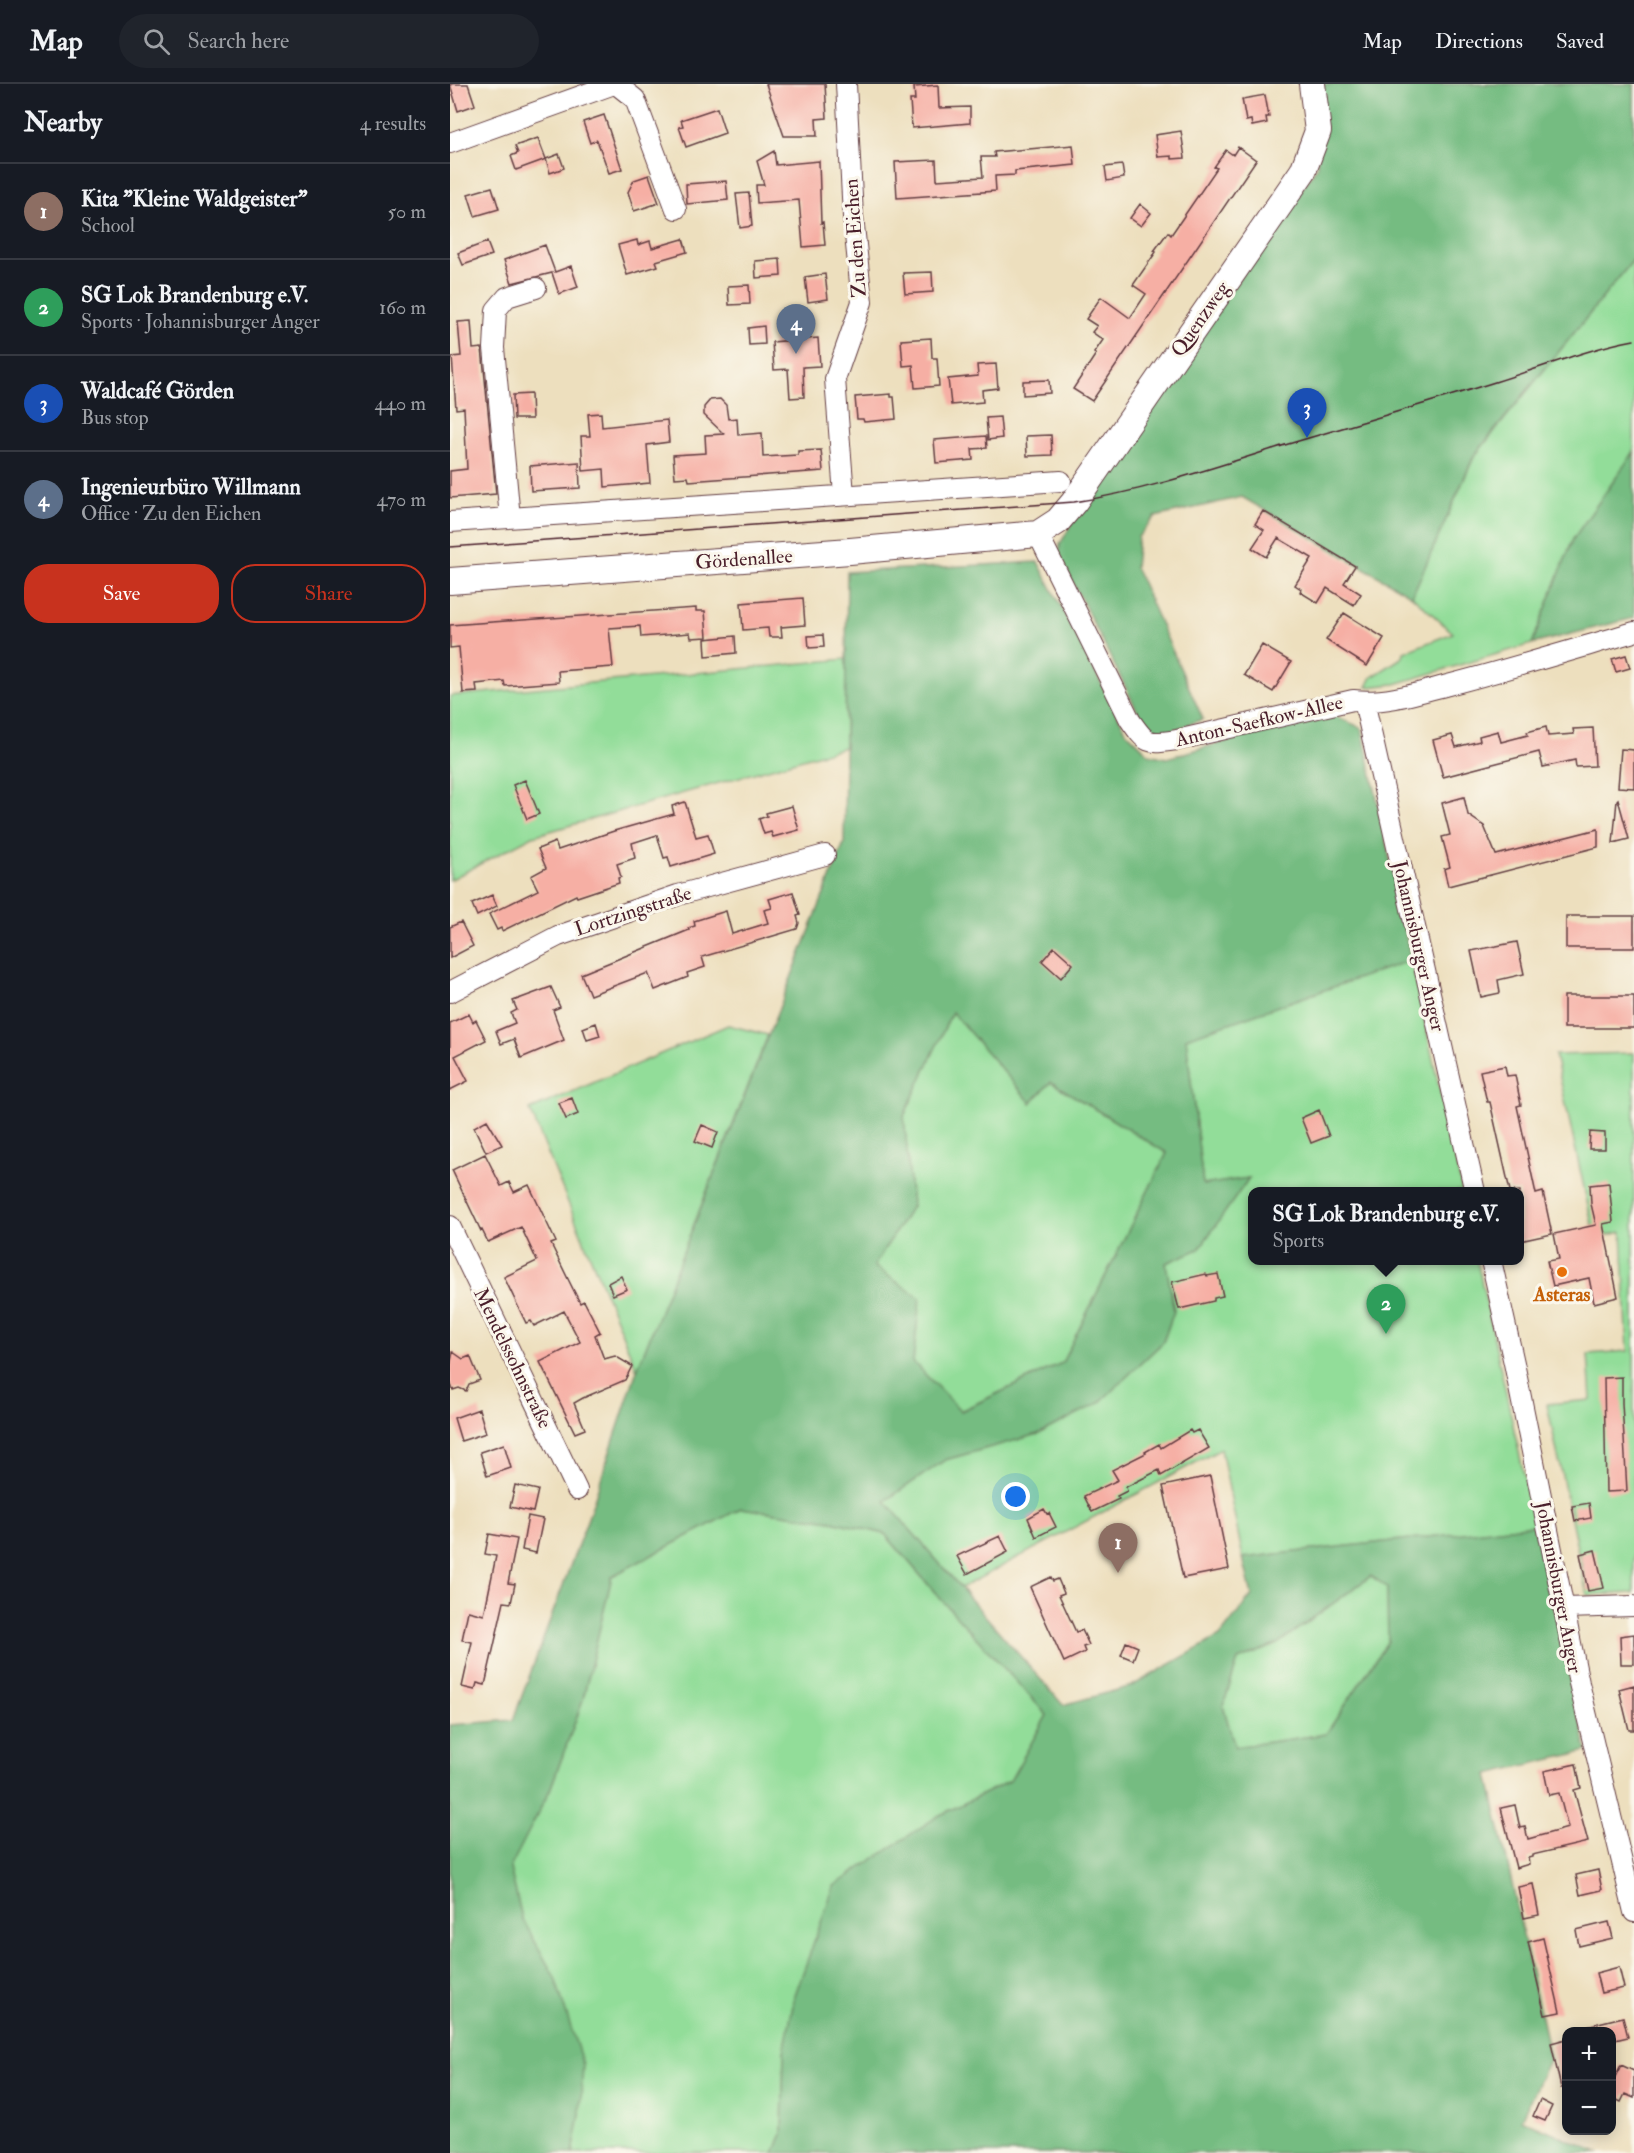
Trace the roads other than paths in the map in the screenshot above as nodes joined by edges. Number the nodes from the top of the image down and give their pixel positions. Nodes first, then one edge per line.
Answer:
1 (615, 84) edge
2 (846, 84) edge
3 (1312, 84) edge
4 (450, 143) edge
5 (676, 209) dead end
6 (536, 288) dead end
7 (1061, 481) dead end
8 (844, 495) junction
9 (510, 518) junction
10 (450, 522) edge
11 (1038, 534) junction
12 (450, 581) edge
13 (1634, 632) edge
14 (1364, 701) junction
15 (825, 855) dead end
16 (450, 992) edge
17 (1474, 1187) edge
18 (450, 1226) edge
19 (1492, 1265) edge
20 (577, 1490) dead end
21 (1634, 1606) edge
22 (1564, 1608) junction
23 (1634, 1912) edge

1 - 4 street
1 - 5 street
2 - 8 street, Zu den Eichen
3 - 11 street, Quenzweg
6 - 9 street
7 - 8 street
8 - 9 street
9 - 10 street
11 - 12 street, Gördenallee
11 - 14 street, Anton-Saefkow-Allee
13 - 14 street, Anton-Saefkow-Allee
14 - 17 street, Johannisburger Anger
15 - 16 street, Lortzingstraße
18 - 20 street, Mendelssohnstraße
19 - 22 street, Johannisburger Anger
21 - 22 street
22 - 23 street, Johannisburger Anger

